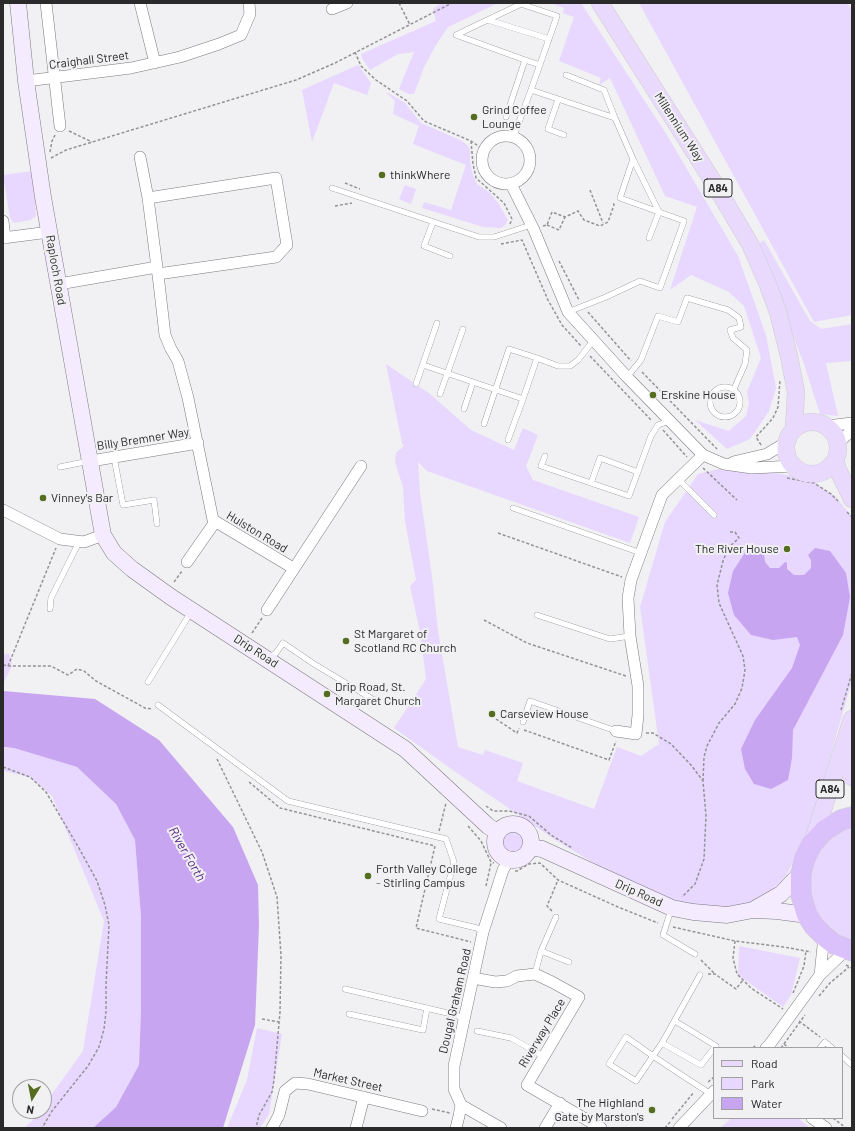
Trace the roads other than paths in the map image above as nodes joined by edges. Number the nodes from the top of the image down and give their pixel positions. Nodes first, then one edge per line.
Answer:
1 (18, 3) edge
2 (46, 3) edge
3 (140, 3) edge
4 (248, 3) edge
5 (347, 3) edge
6 (600, 3) edge
7 (332, 9) dead end
8 (488, 20) junction
9 (549, 39) junction
10 (525, 60) junction
11 (155, 63) junction
12 (540, 65) junction
13 (566, 75) dead end
14 (55, 77) junction
15 (26, 81) junction
16 (530, 90) junction
17 (558, 100) junction
18 (506, 117) dead end
19 (615, 118) junction
20 (60, 126) road end
21 (564, 135) dead end
22 (513, 138) junction
23 (140, 157) dead end
24 (633, 159) junction
25 (511, 184) junction
26 (332, 188) dead end
27 (148, 198) junction
28 (659, 212) junction
29 (3, 221) edge
30 (433, 222) junction
31 (533, 228) junction
32 (50, 232) junction
33 (4, 238) edge
34 (649, 238) dead end
35 (450, 256) dead end
36 (157, 270) junction
37 (59, 284) junction
38 (568, 312) junction
39 (437, 323) dead end
40 (462, 329) dead end
41 (593, 341) junction
42 (537, 358) junction
43 (423, 365) junction
44 (447, 373) junction
45 (627, 377) junction
46 (473, 382) junction
47 (416, 384) dead end
48 (734, 389) junction
49 (496, 390) junction
50 (796, 392) junction
51 (440, 394) dead end
52 (523, 399) junction
53 (464, 409) dead end
54 (669, 421) junction
55 (852, 423) edge
56 (484, 424) dead end
57 (820, 424) junction
58 (852, 430) edge
59 (790, 435) junction
60 (508, 440) dead end
61 (198, 443) junction
62 (838, 443) junction
63 (545, 456) dead end
64 (114, 457) junction
65 (703, 459) junction
66 (91, 460) junction
67 (835, 460) junction
68 (724, 464) junction
69 (361, 466) dead end
70 (60, 467) dead end
71 (638, 472) junction
72 (790, 472) junction
73 (819, 473) junction
74 (678, 479) junction
75 (591, 483) junction
76 (848, 504) edge
77 (513, 508) dead end
78 (3, 510) edge
79 (714, 515) dead end
80 (215, 522) junction
81 (157, 524) dead end
82 (104, 535) junction
83 (79, 542) junction
84 (641, 553) junction
85 (188, 562) road end
86 (293, 568) junction
87 (50, 609) dead end
88 (193, 610) junction
89 (267, 610) road end
90 (536, 615) dead end
91 (630, 636) junction
92 (268, 659) junction
93 (148, 682) dead end
94 (374, 700) dead end
95 (157, 707) road end
96 (523, 722) dead end
97 (846, 722) edge
98 (618, 732) joint
99 (852, 778) edge
100 (852, 817) edge
101 (497, 832) junction
102 (812, 844) junction
103 (530, 847) junction
104 (510, 860) junction
105 (801, 873) junction
106 (677, 903) junction
107 (753, 910) junction
108 (807, 915) junction
109 (556, 917) road end
110 (483, 932) junction
111 (824, 936) junction
112 (541, 951) junction
113 (695, 954) road end
114 (849, 956) edge
115 (569, 962) dead end
116 (535, 974) junction
117 (700, 974) road end
118 (820, 975) junction
119 (473, 978) junction
120 (345, 989) dead end
121 (428, 1008) junction
122 (349, 1014) dead end
123 (464, 1019) junction
124 (675, 1021) junction
125 (476, 1030) dead end
126 (662, 1042) junction
127 (762, 1045) edge
128 (715, 1047) edge
129 (821, 1047) edge
130 (831, 1047) edge
131 (713, 1049) edge
132 (544, 1056) junction
133 (653, 1056) junction
134 (843, 1057) edge
135 (852, 1065) edge
136 (712, 1092) edge
137 (364, 1097) junction
138 (560, 1103) junction
139 (460, 1110) junction
140 (422, 1111) road end
141 (813, 1119) edge
142 (272, 1128) edge
143 (356, 1128) edge
144 (456, 1128) edge
145 (501, 1128) edge
146 (545, 1128) edge
147 (601, 1128) edge
148 (678, 1128) edge
149 (826, 1128) edge

1 - 15 street, Raploch Road
2 - 14 street
3 - 11 street
4 - 11 street, Craighall Street
5 - 7 street
6 - 50 main road, Millennium Way / A84
8 - 9 lane
8 - 9 lane
8 - 10 lane
9 - 12 lane
10 - 12 lane
10 - 18 lane
11 - 14 street, Craighall Street
12 - 16 lane
13 - 19 lane
14 - 15 street, Craighall Street
14 - 20 street
15 - 32 street, Raploch Road
16 - 17 lane
16 - 22 lane
17 - 19 lane
17 - 21 lane
19 - 24 lane
22 - 25 street
22 - 25 street
23 - 27 street, Hulston Road
24 - 28 lane
24 - 28 lane
25 - 31 street
26 - 30 lane
27 - 36 street, Hulston Road
27 - 36 street
28 - 34 lane
28 - 38 lane
29 - 33 street
30 - 31 lane
30 - 35 lane
31 - 38 street
32 - 33 street
32 - 37 street, Raploch Road
36 - 37 street
36 - 61 street, Hulston Road
37 - 66 street, Raploch Road
38 - 41 street
39 - 43 lane
40 - 44 lane
41 - 42 lane
41 - 45 street
42 - 49 lane
42 - 52 lane
43 - 44 lane
43 - 47 lane
44 - 46 lane
44 - 51 lane
45 - 48 lane
45 - 54 street
46 - 49 lane
46 - 53 lane
48 - 48 lane
49 - 52 lane
49 - 56 lane
50 - 57 main road, Millennium Way / A84
50 - 59 main road, Millennium Way / A84
52 - 60 lane
54 - 65 street
54 - 71 lane
55 - 57 street
57 - 59 main road
57 - 62 main road, A84
58 - 62 street
59 - 68 street
59 - 72 main road, A84
61 - 64 street, Billy Bremner Way
61 - 80 street, Hulston Road
62 - 67 main road
63 - 75 lane
64 - 66 street, Billy Bremner Way
64 - 81 lane
65 - 68 street
65 - 74 street
66 - 70 lane
66 - 82 street, Raploch Road
67 - 73 main road
67 - 76 main road
68 - 72 street
69 - 86 street
71 - 75 lane
71 - 75 lane
72 - 73 main road
73 - 76 main road
74 - 79 lane
74 - 84 street
77 - 84 lane
78 - 83 street
80 - 85 street
80 - 86 street, Hulston Road
82 - 83 street
82 - 88 street, Drip Road
83 - 87 lane
84 - 91 street
86 - 89 street
88 - 92 street, Drip Road
88 - 93 lane
90 - 91 lane
91 - 98 street
92 - 94 lane
92 - 101 street, Drip Road
95 - 110 lane
96 - 98 lane
97 - 99 main road, A84
97 - 102 main road, A84
100 - 102 highway, A84
101 - 103 street
101 - 104 street
102 - 105 highway, A84
103 - 104 street
103 - 106 street, Drip Road
104 - 110 street, Dougal Graham Road
105 - 107 street, Drip Road
105 - 108 highway, A84
106 - 107 street, Drip Road
106 - 113 lane
107 - 108 street, Drip Road
108 - 111 highway, A84
109 - 112 lane
110 - 119 street, Dougal Graham Road
111 - 114 highway, A84
111 - 118 street
112 - 115 lane
112 - 116 lane
114 - 118 street
116 - 119 street
116 - 132 street, Riverway Place
117 - 124 lane
118 - 127 street
119 - 123 street, Dougal Graham Road
120 - 121 lane
121 - 122 lane
121 - 123 lane
123 - 139 street, Dougal Graham Road
124 - 126 lane
124 - 128 lane
125 - 132 lane
126 - 131 lane
126 - 133 lane
129 - 130 lane
132 - 138 street, Riverway Place
133 - 133 lane
133 - 136 lane
134 - 135 lane
136 - 148 street
137 - 140 street, Market Street
137 - 142 street, Market Street
137 - 143 street
138 - 146 street
138 - 147 street, Riverway Place
139 - 144 street
139 - 145 street
141 - 149 street

